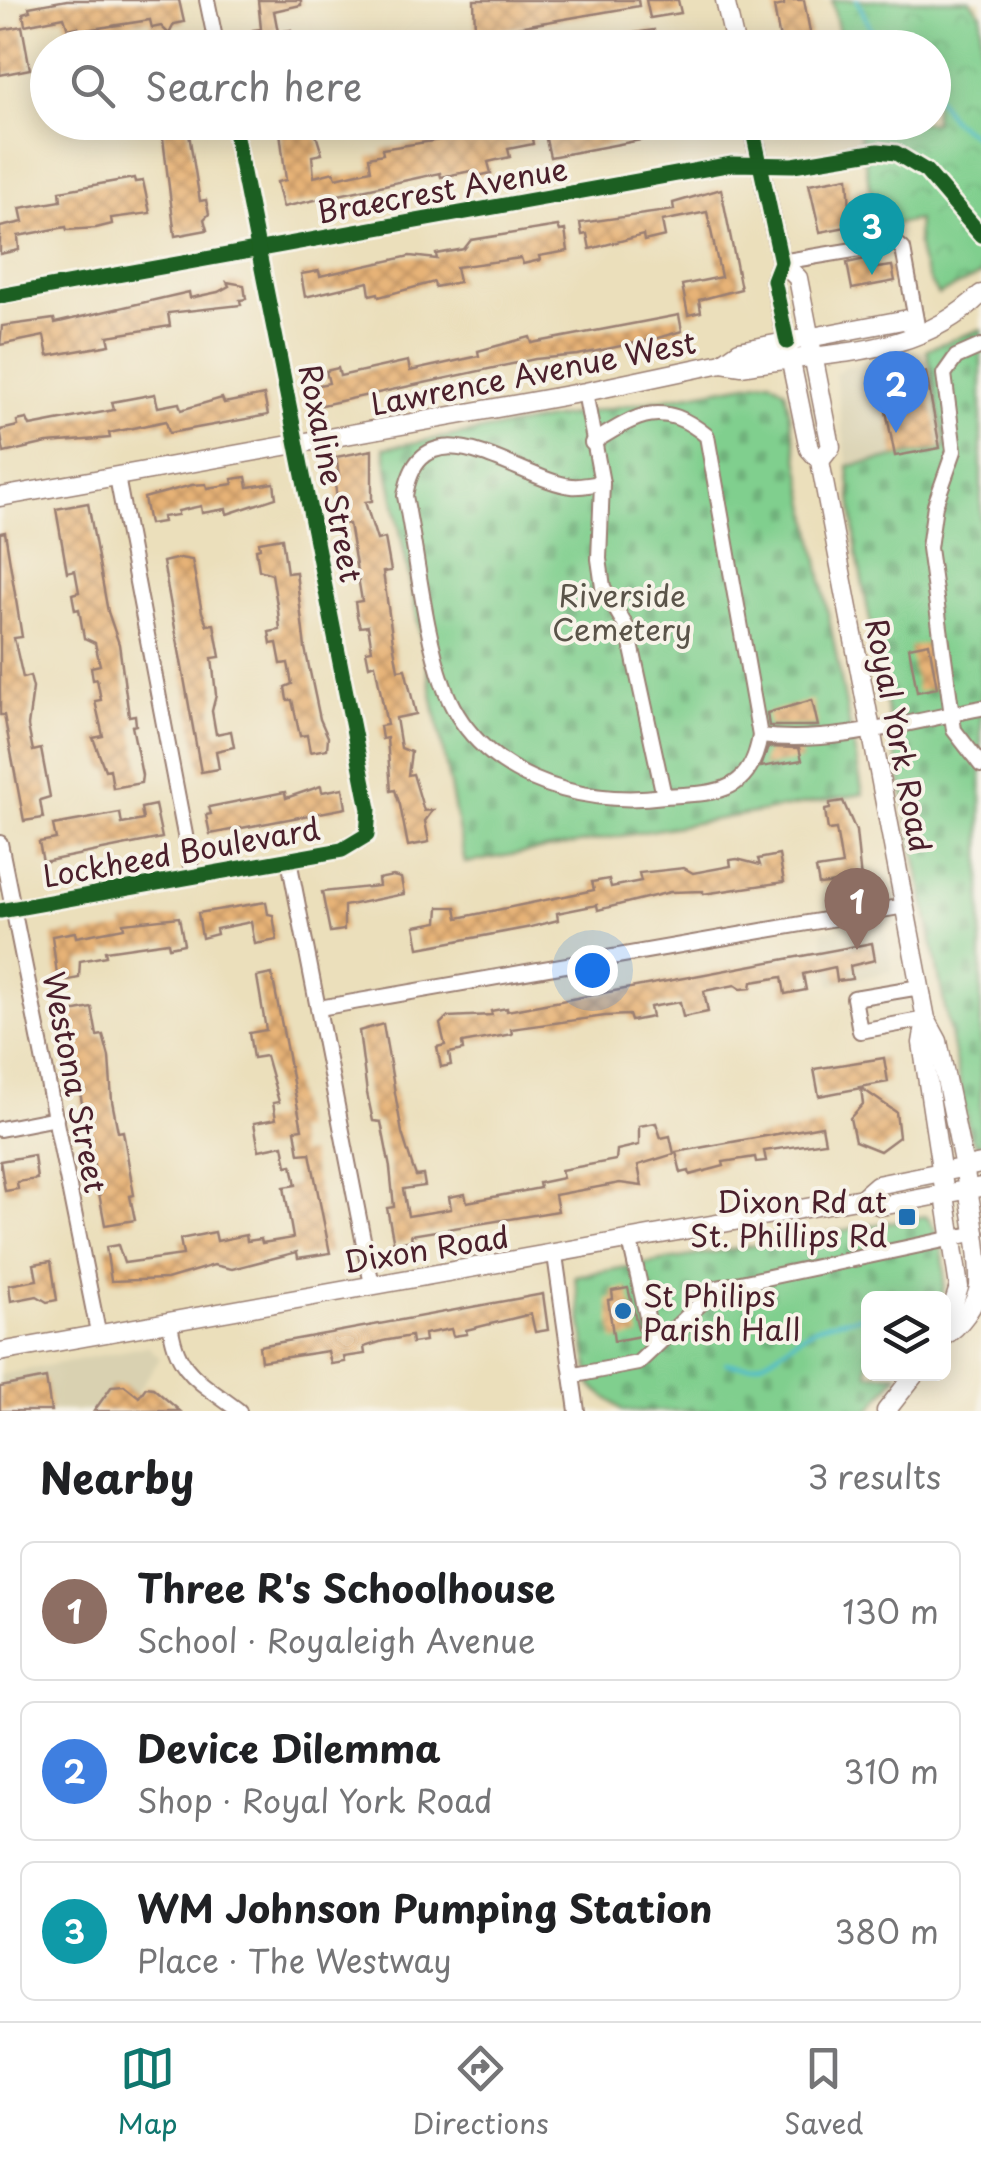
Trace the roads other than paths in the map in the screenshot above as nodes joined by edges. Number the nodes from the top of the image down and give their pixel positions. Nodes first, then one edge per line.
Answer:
1 (207, 0) edge
2 (726, 0) edge
3 (213, 30) edge
4 (732, 30) edge
5 (237, 140) edge
6 (755, 140) edge
7 (760, 164) junction
8 (981, 235) edge
9 (260, 250) junction
10 (781, 262) junction
11 (981, 294) edge
12 (0, 296) edge
13 (918, 331) junction
14 (811, 338) junction
15 (981, 346) edge
16 (789, 351) junction
17 (815, 358) junction
18 (585, 392) junction
19 (592, 442) junction
20 (299, 444) junction
21 (820, 462) junction
22 (117, 477) junction
23 (602, 483) junction
24 (0, 497) edge
25 (981, 708) edge
26 (952, 714) junction
27 (872, 729) junction
28 (760, 736) junction
29 (981, 765) edge
30 (664, 796) junction
31 (367, 835) joint
32 (0, 843) edge
33 (289, 860) junction
34 (193, 877) junction
35 (905, 906) junction
36 (7, 909) edge
37 (920, 987) junction
38 (320, 1008) junction
39 (926, 1020) junction
40 (56, 1118) junction
41 (0, 1129) edge
42 (972, 1166) edge
43 (940, 1173) junction
44 (975, 1188) edge
45 (944, 1194) junction
46 (862, 1198) junction
47 (977, 1233) junction
48 (952, 1239) junction
49 (630, 1241) junction
50 (555, 1255) junction
51 (372, 1284) junction
52 (959, 1287) junction
53 (980, 1292) edge
54 (951, 1313) edge
55 (170, 1321) junction
56 (951, 1330) edge
57 (98, 1332) junction
58 (654, 1348) junction
59 (0, 1352) edge
60 (575, 1375) junction
61 (910, 1381) edge
62 (238, 1411) edge
63 (577, 1411) edge
64 (886, 1411) edge

1 - 3 street
2 - 4 main road
5 - 9 street, Roxaline Street
6 - 7 main road, Royal York Road
7 - 8 street, Braecrest Avenue
7 - 9 street, Braecrest Avenue
7 - 10 main road, Royal York Road
9 - 12 street, Braecrest Avenue
9 - 20 street, Roxaline Street
10 - 13 street
10 - 14 main road, Royal York Road
10 - 16 main road, Royal York Road
11 - 13 main road
13 - 14 main road
13 - 17 main road
14 - 16 main road
14 - 17 main road, Royal York Road
15 - 26 street
16 - 17 main road
16 - 18 main road, Lawrence Avenue West
16 - 21 main road, Royal York Road
17 - 21 main road, Royal York Road
18 - 19 street
18 - 20 main road, Lawrence Avenue West
19 - 23 street
19 - 28 street
20 - 22 main road, Lawrence Avenue West
20 - 31 street, Roxaline Street
21 - 27 main road, Royal York Road
22 - 24 main road, Lawrence Avenue West
22 - 34 street
23 - 30 street
23 - 30 street
25 - 26 street
26 - 27 street
26 - 29 street
27 - 28 street
27 - 35 main road, Royal York Road
28 - 30 street
31 - 33 street, Lockheed Boulevard
32 - 36 street, Westona Street
33 - 34 street, Lockheed Boulevard
33 - 38 street
34 - 36 street, Lockheed Boulevard
35 - 37 main road, Royal York Road
35 - 38 street
36 - 40 street, Westona Street
37 - 39 main road, Royal York Road
37 - 39 street
38 - 51 street
39 - 42 main road, Royal York Road
39 - 43 main road, Royal York Road
40 - 41 street
40 - 57 street, Westona Street
42 - 43 main road, Dixon Road
42 - 44 main road, Royal York Road
43 - 45 main road, Royal York Road
43 - 46 main road, Dixon Road
44 - 45 main road, Dixon Road
44 - 47 main road, Royal York Road
45 - 46 main road, Dixon Road
45 - 48 main road, Royal York Road
46 - 49 main road, Dixon Road
47 - 48 street
47 - 53 main road, Royal York Road
48 - 52 main road, Royal York Road
48 - 58 street
49 - 50 main road, Dixon Road
49 - 58 street
50 - 51 main road, Dixon Road
50 - 60 street
51 - 55 main road, Dixon Road
52 - 53 street
52 - 54 main road
53 - 56 main road
55 - 57 main road, Dixon Road
55 - 62 street
57 - 59 main road, Dixon Road
58 - 60 street
60 - 63 street
61 - 64 main road

